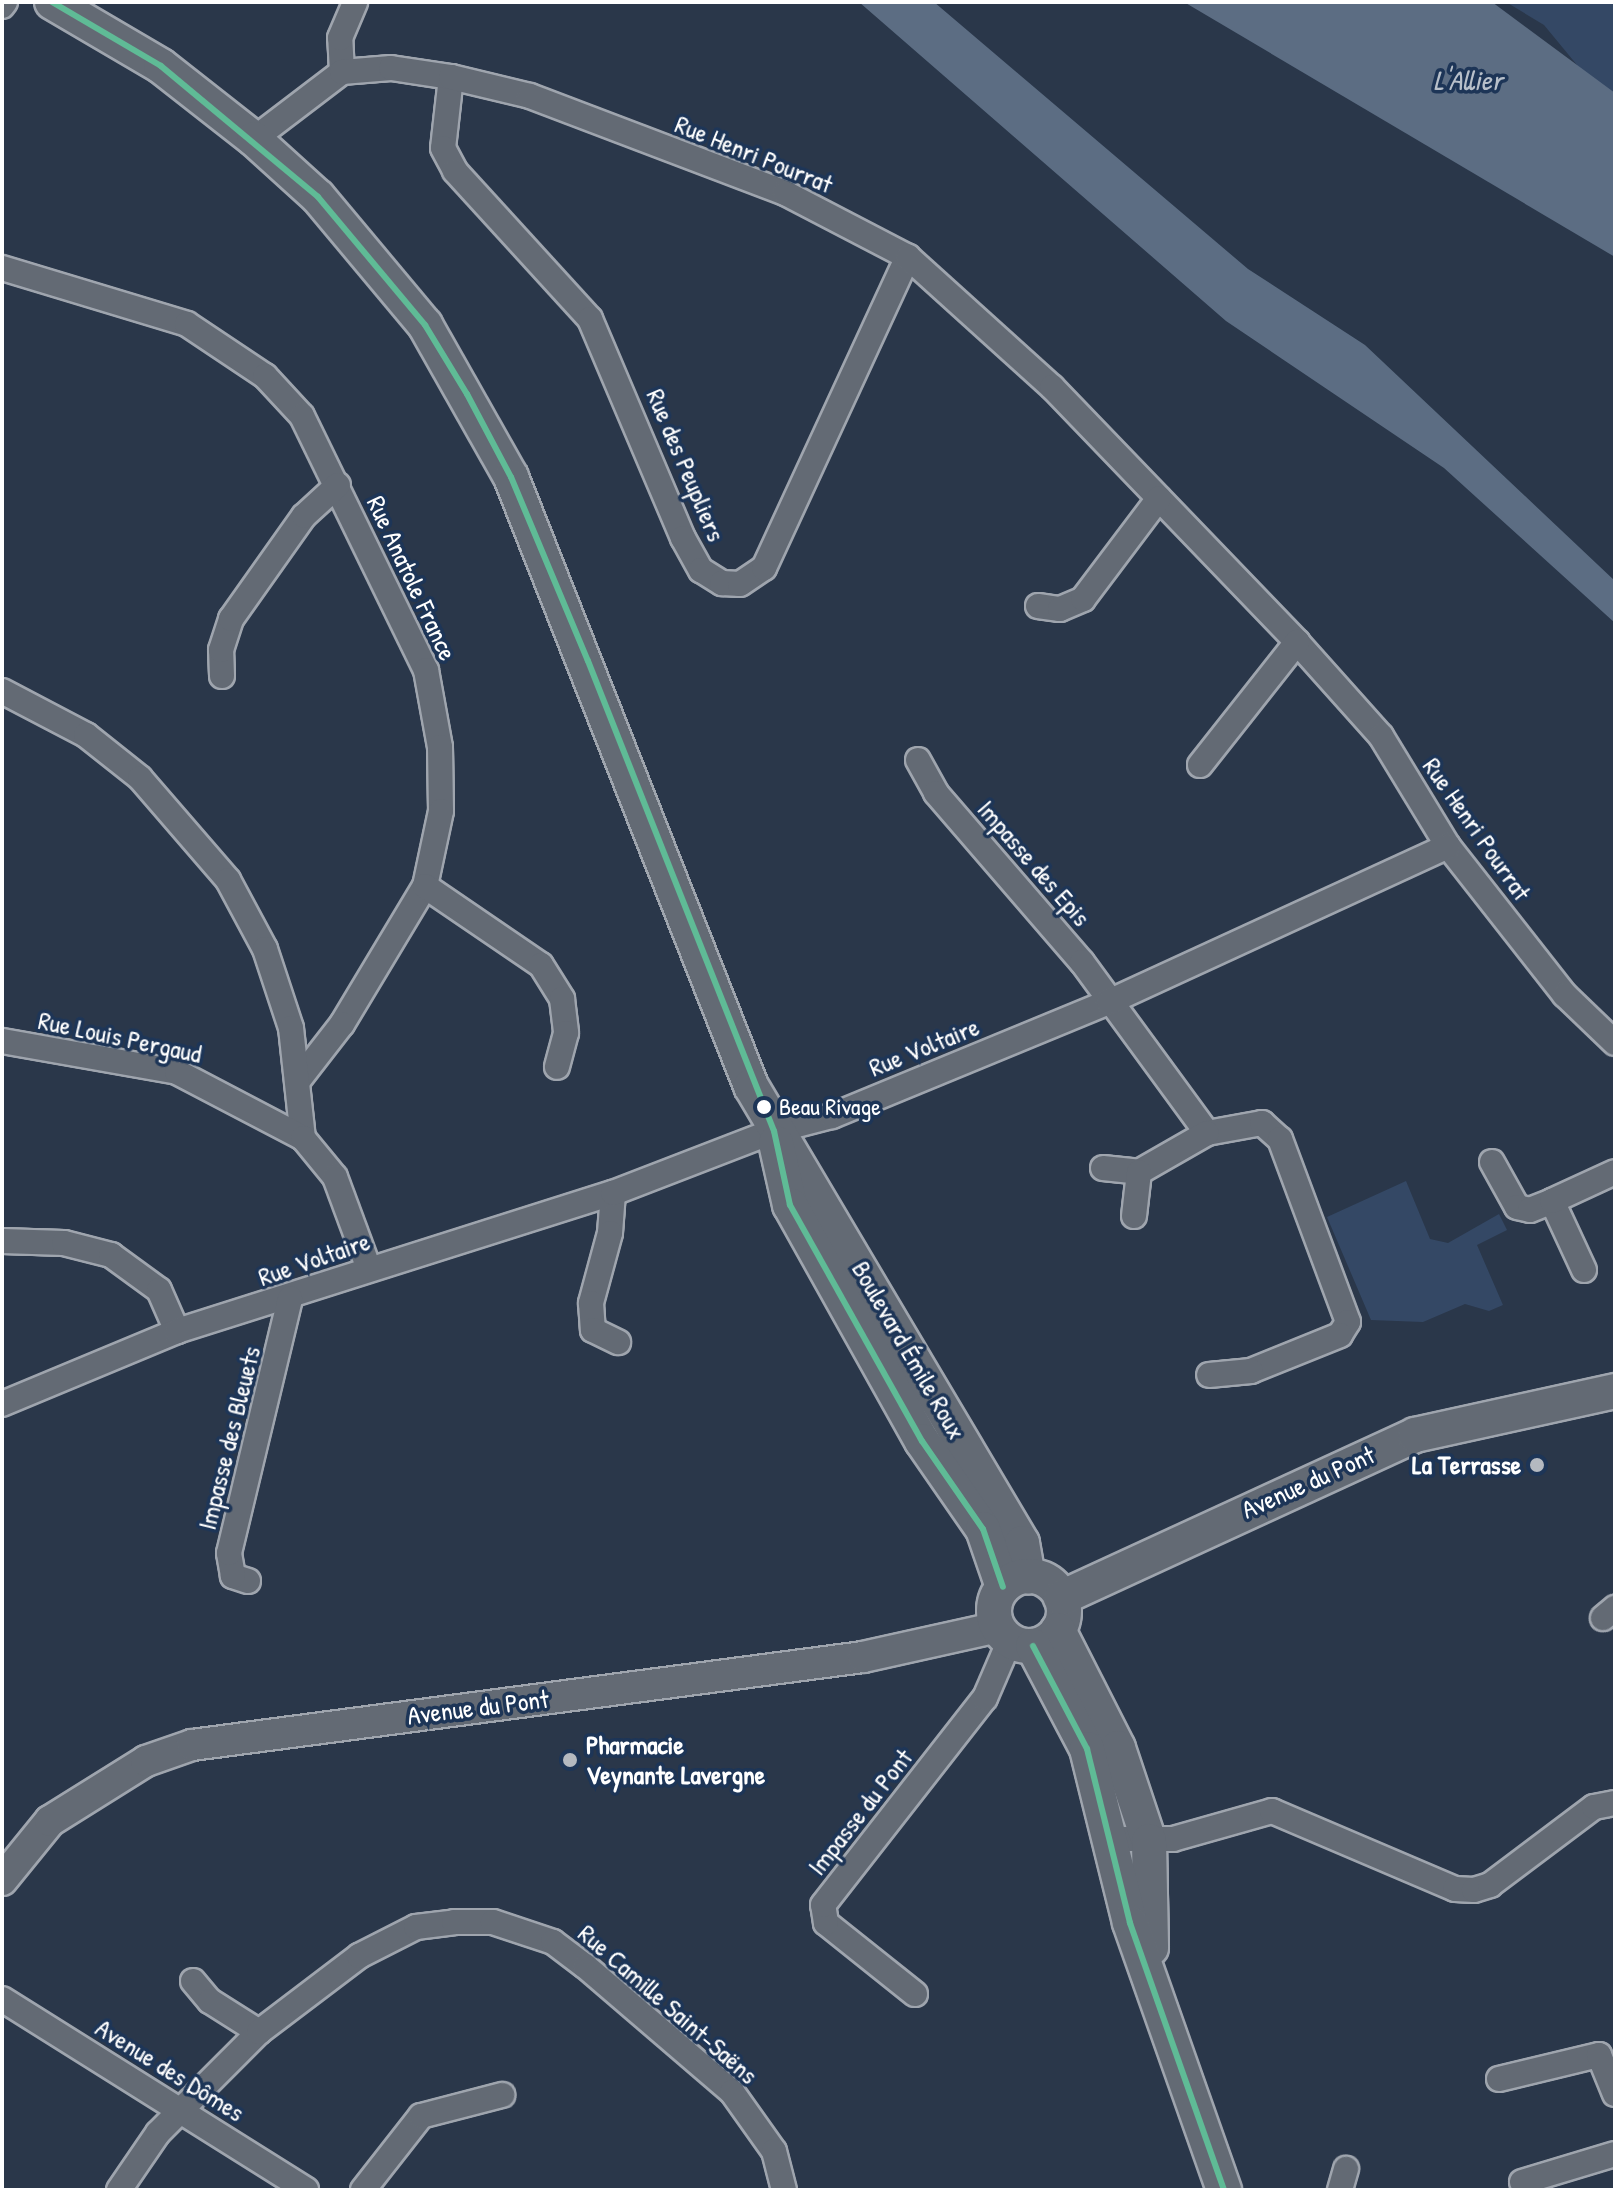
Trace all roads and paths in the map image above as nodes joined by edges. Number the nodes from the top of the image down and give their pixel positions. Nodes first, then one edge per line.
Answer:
1 (52, 2) edge
2 (355, 2) edge
3 (342, 72) junction
4 (451, 77) junction
5 (254, 139) junction
6 (908, 257) junction
7 (2, 268) edge
8 (338, 485) junction
9 (1159, 498) junction
10 (1038, 606) dead end
11 (1297, 642) junction
12 (222, 676) dead end
13 (2, 691) edge
14 (918, 760) dead end
15 (1200, 765) dead end
16 (1448, 846) junction
17 (425, 886) junction
18 (1109, 1002) junction
19 (2, 1041) edge
20 (1615, 1043) edge
21 (557, 1067) dead end
22 (297, 1082) junction
23 (774, 1131) junction
24 (1207, 1133) junction
25 (303, 1138) junction
26 (1492, 1162) dead end
27 (1103, 1168) dead end
28 (1139, 1172) junction
29 (1615, 1172) edge
30 (613, 1193) junction
31 (1552, 1201) junction
32 (1134, 1216) dead end
33 (2, 1241) edge
34 (369, 1269) junction
35 (1584, 1270) dead end
36 (290, 1298) junction
37 (177, 1331) junction
38 (618, 1342) dead end
39 (1209, 1375) dead end
40 (1615, 1391) edge
41 (2, 1404) edge
42 (248, 1581) dead end
43 (1015, 1582) junction
44 (1032, 1628) junction
45 (1615, 1803) edge
46 (1111, 1839) junction
47 (1149, 1841) junction
48 (2, 1880) edge
49 (1152, 1976) junction
50 (193, 1981) dead end
51 (915, 1994) dead end
52 (2, 1999) edge
53 (259, 2032) junction
54 (1499, 2079) dead end
55 (1615, 2094) edge
56 (502, 2095) dead end
57 (182, 2108) junction
58 (1615, 2154) edge
59 (1522, 2182) dead end
60 (119, 2190) edge
61 (306, 2190) edge
62 (363, 2190) edge
63 (784, 2190) edge
64 (1224, 2190) edge

1 - 5 main road, Boulevard Émile Roux
2 - 3 street
3 - 4 street, Rue Henri Pourrat
3 - 5 street
4 - 6 street, Rue Henri Pourrat
4 - 6 street, Rue des Peupliers
5 - 23 main road, Boulevard Émile Roux
6 - 9 street, Rue Henri Pourrat
7 - 8 street, Rue Anatole France
8 - 12 street, Rue Anatole France
8 - 17 street, Rue Anatole France
9 - 10 street
9 - 11 street, Rue Henri Pourrat
11 - 15 street
11 - 16 street, Rue Henri Pourrat
13 - 22 street
14 - 18 street, Impasse des Epis
16 - 18 street, Rue Voltaire
16 - 20 street, Rue Henri Pourrat
17 - 21 street
17 - 22 street, Rue Anatole France
18 - 23 street, Rue Voltaire
18 - 24 street, Impasse des Epis
19 - 25 street, Rue Louis Pergaud
22 - 25 street
23 - 30 street, Rue Voltaire
23 - 43 main road, Boulevard Émile Roux
24 - 28 street
24 - 39 street
25 - 34 street, Rue Louis Pergaud
26 - 31 street
27 - 28 street
28 - 32 street
29 - 31 street
30 - 34 street, Rue Voltaire
30 - 38 street
31 - 35 street
33 - 37 street
34 - 36 street, Rue Voltaire
36 - 37 street, Rue Voltaire
36 - 42 street, Impasse des Bleuets
37 - 41 street, Rue Voltaire
40 - 44 main road, Avenue du Pont
43 - 44 main road
43 - 44 main road
44 - 46 main road
44 - 47 main road
44 - 48 street, Avenue du Pont
44 - 51 street, Impasse du Pont
45 - 47 street
46 - 47 street
46 - 49 main road
47 - 49 main road
49 - 64 main road
50 - 53 street
52 - 57 street, Avenue des Dômes
53 - 57 street, Rue Camille Saint-Saëns
53 - 63 street, Rue Camille Saint-Saëns
54 - 55 street
56 - 62 street
57 - 60 street, Rue Camille Saint-Saëns
57 - 61 street, Avenue des Dômes
58 - 59 street

